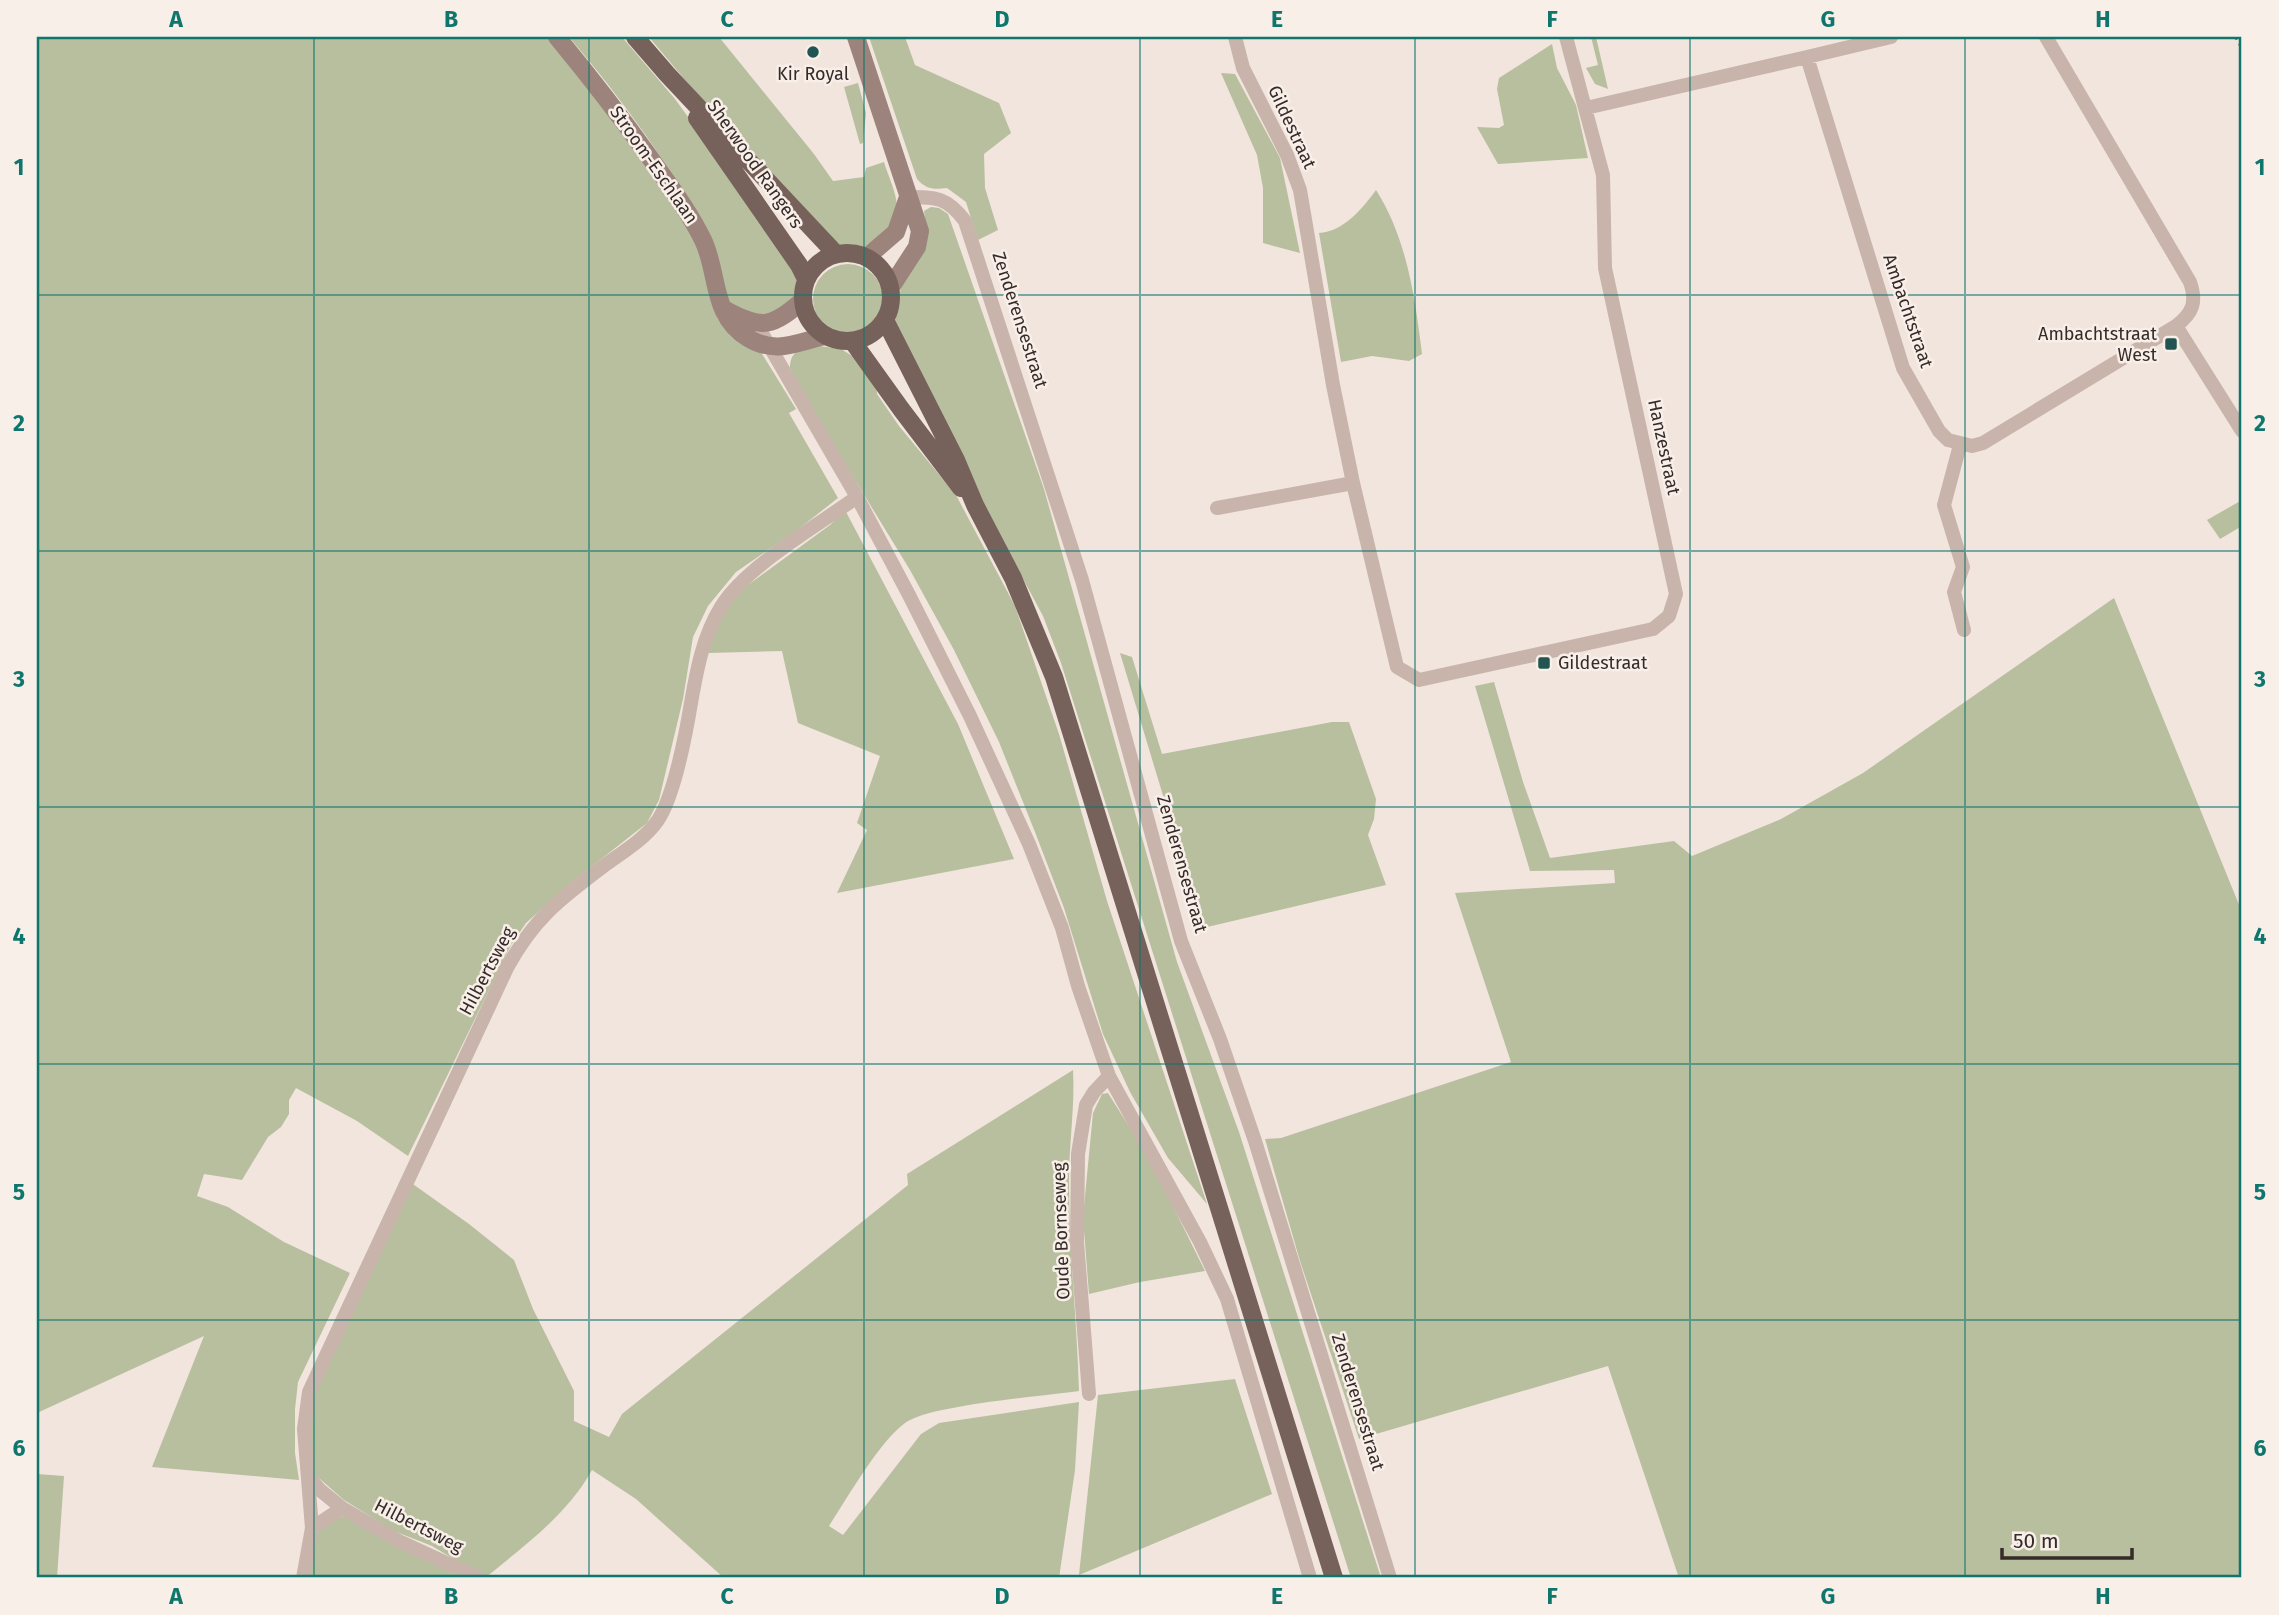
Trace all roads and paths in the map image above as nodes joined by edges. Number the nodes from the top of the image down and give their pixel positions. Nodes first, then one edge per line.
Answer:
1 (556, 37) edge
2 (635, 37) edge
3 (856, 37) edge
4 (1235, 37) edge
5 (1566, 37) edge
6 (1891, 37) edge
7 (2046, 37) edge
8 (1807, 57) junction
9 (667, 75) junction
10 (1586, 108) junction
11 (908, 197) junction
12 (836, 254) junction
13 (867, 257) junction
14 (806, 279) junction
15 (891, 287) junction
16 (803, 300) junction
17 (723, 308) junction
18 (885, 320) junction
19 (756, 323) junction
20 (2176, 326) junction
21 (825, 336) junction
22 (853, 342) junction
23 (769, 347) junction
24 (2242, 431) edge
25 (1959, 445) junction
26 (1353, 483) junction
27 (857, 497) junction
28 (975, 505) junction
29 (1217, 508) dead end
30 (1964, 629) dead end
31 (1425, 679) joint
32 (1109, 1076) junction
33 (1089, 1394) dead end
34 (308, 1476) junction
35 (342, 1508) junction
36 (312, 1528) junction
37 (303, 1578) edge
38 (479, 1578) edge
39 (1310, 1578) edge
40 (1334, 1578) edge
41 (1390, 1578) edge

1 - 17 street, Stroom-Eschlaan
2 - 9 main road, Sherwood Rangers
3 - 11 street
4 - 26 street, Gildestraat
5 - 10 street, Hanzestraat
6 - 8 street
7 - 20 street
8 - 10 street
8 - 25 street, Ambachtstraat
9 - 12 main road, Sherwood Rangers
9 - 14 main road, Sherwood Rangers
10 - 31 street, Hanzestraat
11 - 13 street
11 - 15 street
11 - 41 street, Zenderensestraat
12 - 13 main road
12 - 14 main road
13 - 15 main road
14 - 16 main road
15 - 18 main road
16 - 19 street
16 - 21 main road
17 - 19 street
17 - 23 street, Stroom-Eschlaan
18 - 22 main road
18 - 28 main road
19 - 23 street
20 - 24 street
20 - 25 street
21 - 22 main road
21 - 23 street
22 - 28 main road
23 - 27 street
25 - 30 street
26 - 29 street
26 - 31 street, Gildestraat
27 - 32 street
27 - 34 street, Hilbertsweg
28 - 40 main road
32 - 33 street, Oude Bornseweg
32 - 39 street
34 - 35 street, Hilbertsweg
34 - 36 street, Hilbertsweg
35 - 36 street
35 - 38 street, Hilbertsweg
36 - 37 street, Hilbertsweg

